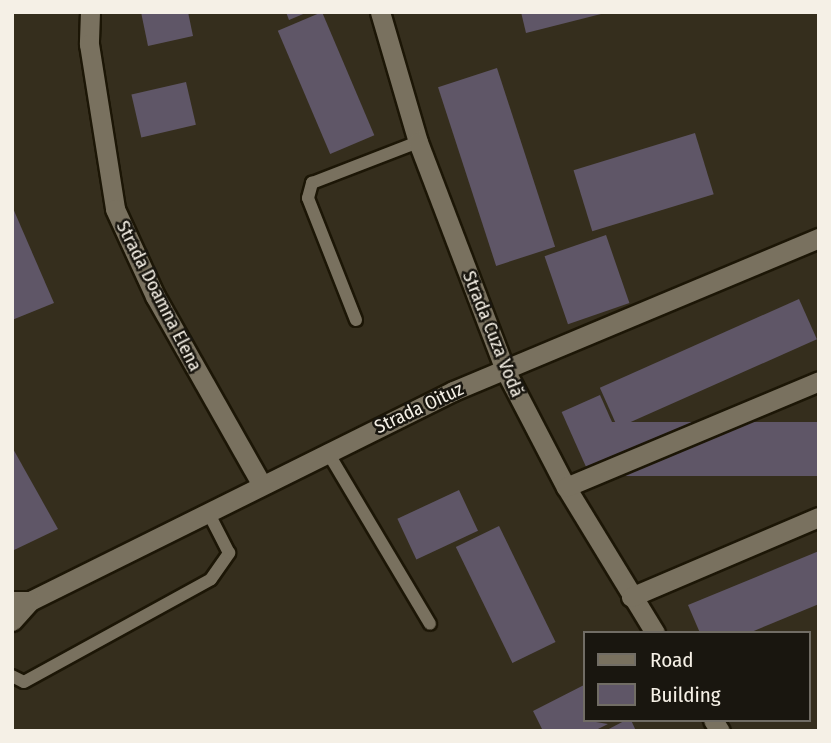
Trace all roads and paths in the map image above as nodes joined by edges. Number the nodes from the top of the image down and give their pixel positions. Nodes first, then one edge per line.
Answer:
1 (90, 12) edge
2 (380, 12) edge
3 (418, 142) junction
4 (819, 238) edge
5 (356, 320) dead end
6 (505, 370) junction
7 (819, 381) edge
8 (327, 451) junction
9 (261, 483) junction
10 (566, 487) junction
11 (208, 512) junction
12 (819, 517) edge
13 (631, 597) junction
14 (21, 601) edge
15 (12, 621) edge
16 (430, 624) dead end
17 (654, 631) edge
18 (12, 676) edge

1 - 9 street, Strada Doamna Elena
2 - 3 street, Strada Cuza Vodă
3 - 5 lane
3 - 6 street, Strada Cuza Vodă
4 - 6 street, Strada Oituz
6 - 8 street, Strada Oituz
6 - 10 street, Strada Cuza Vodă
7 - 10 street
8 - 9 street, Strada Oituz
8 - 16 lane
9 - 11 street, Strada Oituz
10 - 13 street, Strada Cuza Vodă
11 - 14 street, Strada Oituz
11 - 18 lane
12 - 13 street
13 - 17 street, Strada Cuza Vodă
14 - 15 street, Strada Oituz

